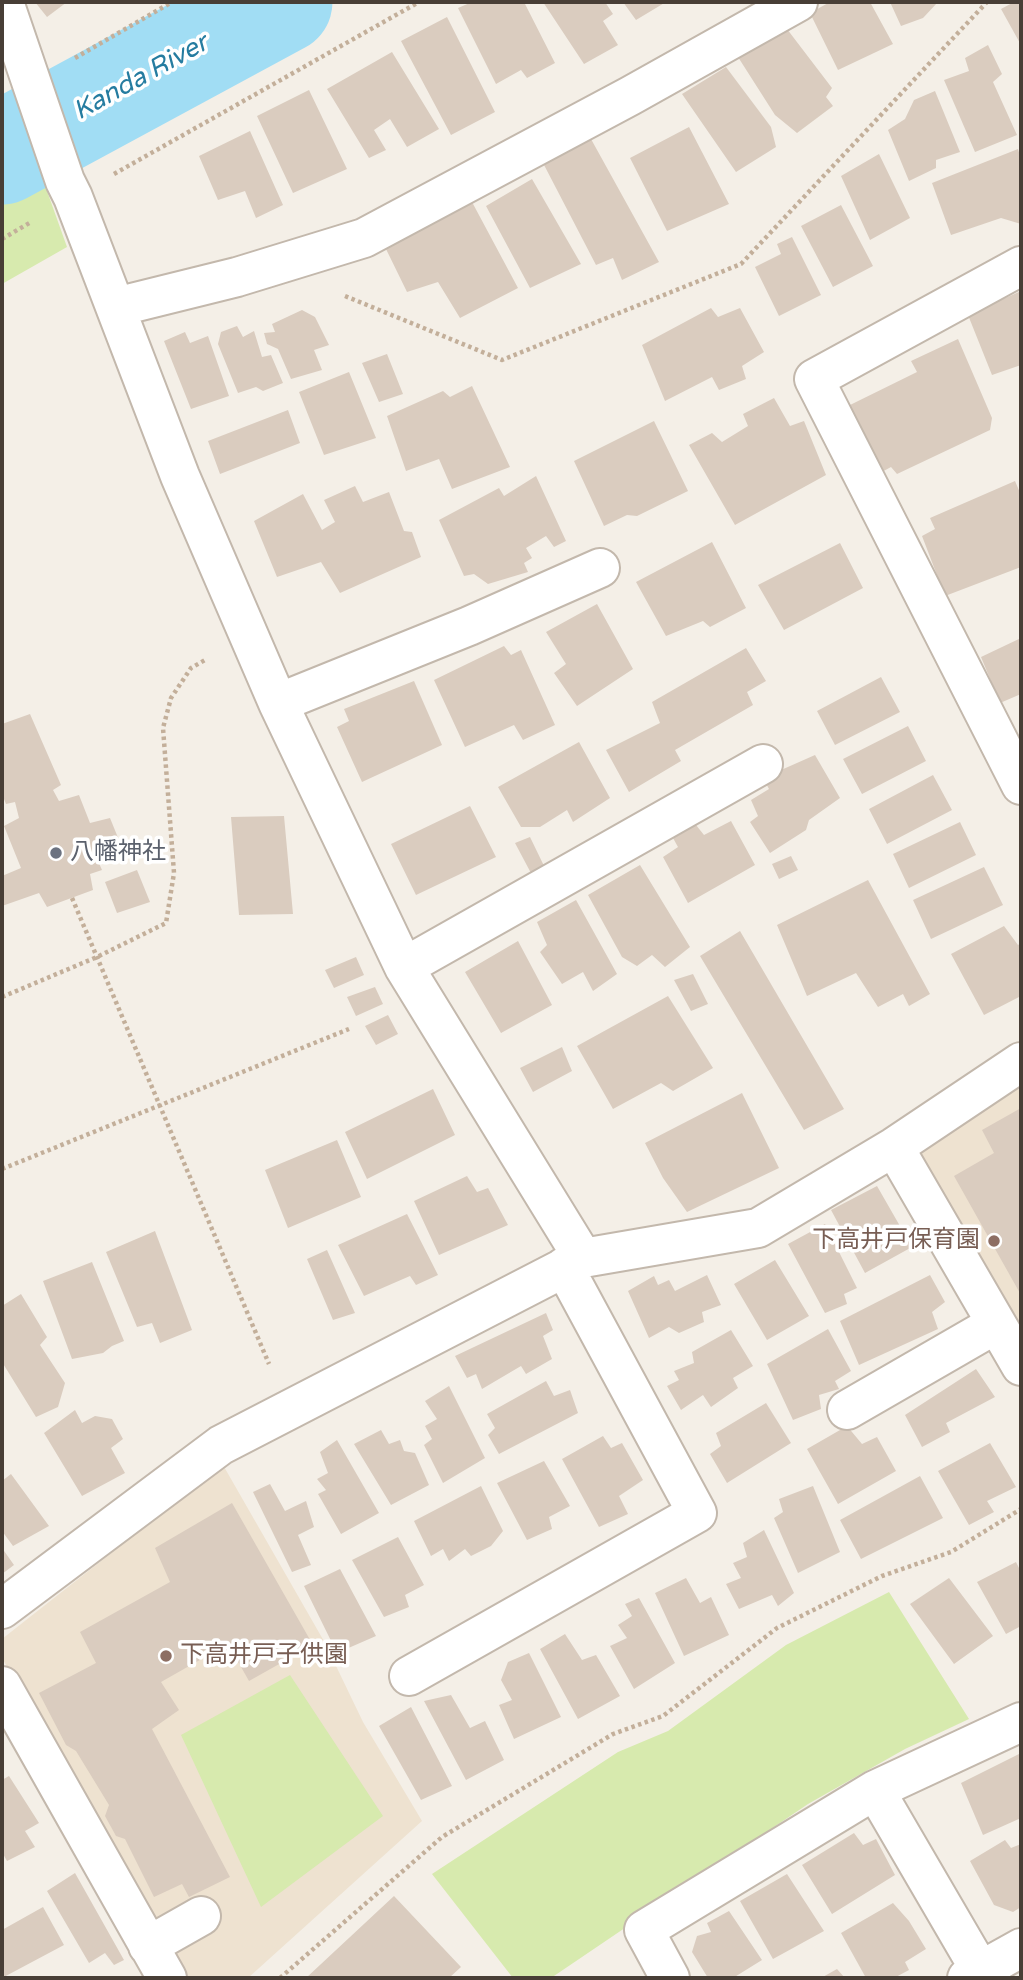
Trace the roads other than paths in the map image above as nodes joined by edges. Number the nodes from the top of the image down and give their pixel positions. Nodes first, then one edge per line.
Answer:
1 (4, 2) edge
2 (798, 2) edge
3 (1021, 266) edge
4 (116, 307) junction
5 (600, 568) dead end
6 (278, 703) junction
7 (763, 764) dead end
8 (1021, 785) edge
9 (404, 967) junction
10 (1021, 1062) edge
11 (894, 1147) junction
12 (573, 1262) junction
13 (996, 1324) junction
14 (1021, 1366) edge
15 (847, 1410) dead end
16 (2, 1609) edge
17 (409, 1676) dead end
18 (2, 1686) edge
19 (1021, 1722) edge
20 (874, 1790) junction
21 (201, 1916) dead end
22 (1021, 1948) edge
23 (158, 1962) edge
24 (973, 1974) edge
25 (670, 1978) edge

1 - 4 street
2 - 4 street
3 - 8 street
4 - 6 street
5 - 6 street
6 - 9 street
7 - 9 street
9 - 12 street
10 - 11 street
11 - 12 street
11 - 13 street
12 - 16 street
12 - 17 street
13 - 14 street
13 - 15 street
18 - 23 street
19 - 20 street
20 - 24 street
20 - 25 street
21 - 23 street
22 - 24 street

